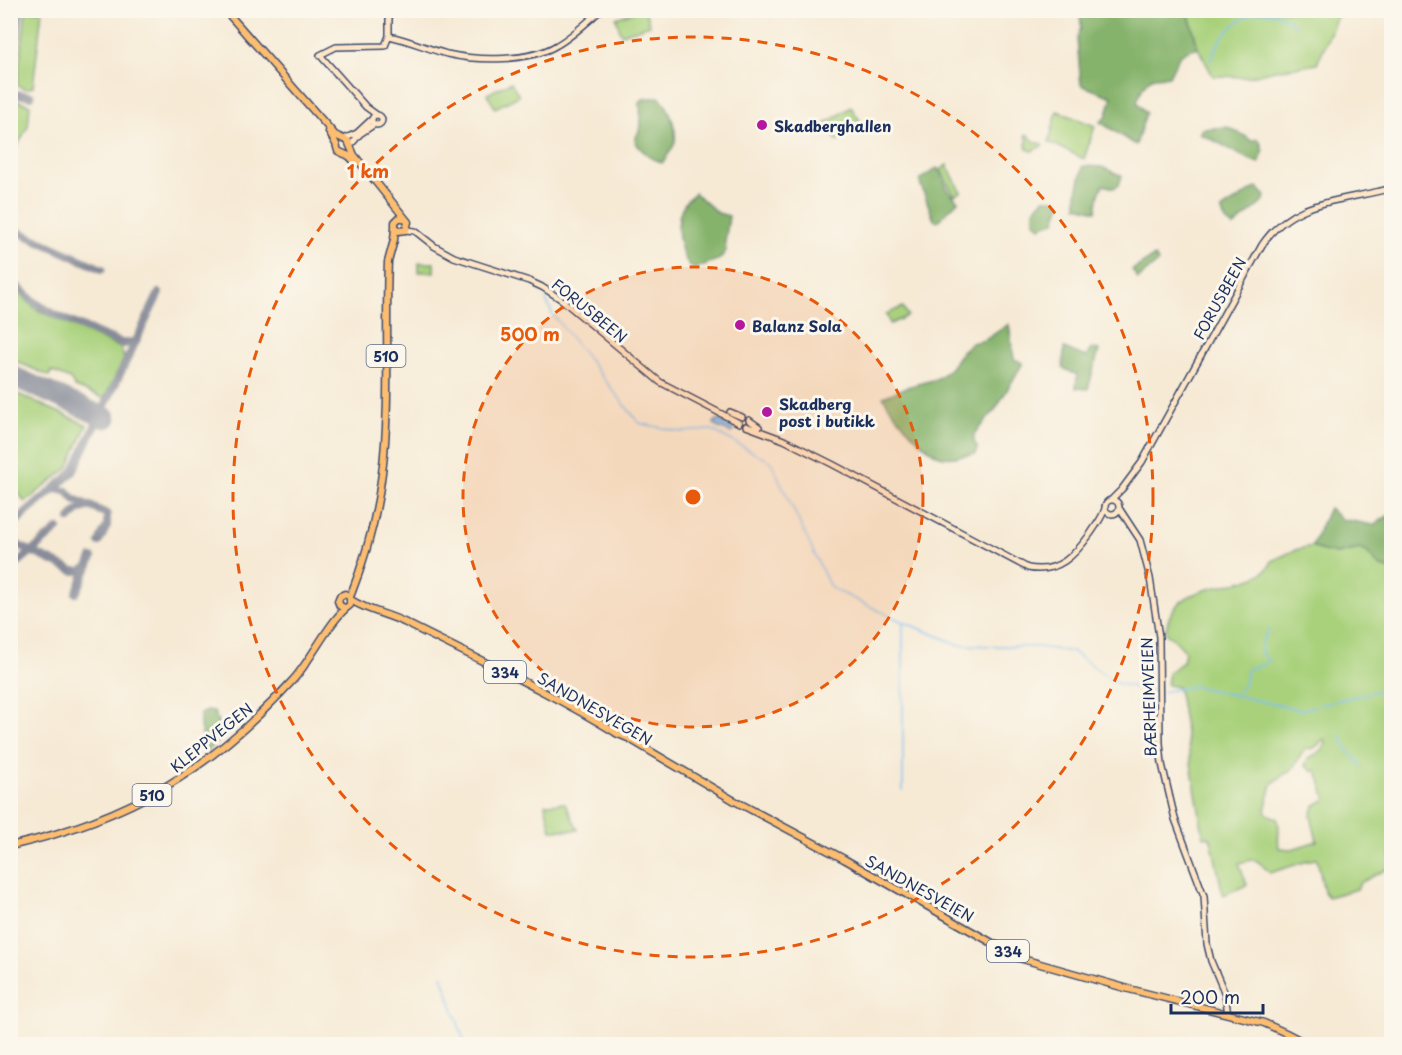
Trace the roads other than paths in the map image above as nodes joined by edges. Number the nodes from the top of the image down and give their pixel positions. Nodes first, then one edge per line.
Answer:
1 (220, 10) edge
2 (225, 10) edge
3 (389, 10) edge
4 (601, 10) edge
5 (389, 36) junction
6 (374, 119) junction
7 (341, 141) junction
8 (350, 147) junction
9 (344, 153) junction
10 (1392, 188) edge
11 (406, 220) junction
12 (395, 225) junction
13 (405, 231) junction
14 (394, 240) junction
15 (470, 263) junction
16 (1122, 489) junction
17 (1112, 500) junction
18 (1119, 506) junction
19 (1105, 508) junction
20 (1113, 514) junction
21 (1126, 521) junction
22 (1097, 524) junction
23 (370, 533) junction
24 (342, 595) junction
25 (338, 603) junction
26 (349, 603) junction
27 (329, 629) junction
28 (616, 733) junction
29 (688, 777) joint
30 (733, 800) junction
31 (10, 846) edge
32 (1227, 1014) junction
33 (1307, 1044) edge

1 - 7 main road, 510
2 - 7 main road, 510
3 - 5 main road
4 - 5 main road
5 - 6 main road
6 - 7 main road
6 - 8 main road
7 - 8 main road, 510
7 - 9 main road, 510
8 - 9 main road
8 - 11 main road, 510
9 - 12 main road, 510
10 - 16 main road, FORUSBEEN
11 - 12 main road
11 - 13 main road
11 - 15 main road, FORUSBEEN
12 - 13 main road
12 - 14 main road, KLEPPVEGEN / 510
13 - 14 main road
13 - 15 main road, FORUSBEEN
14 - 23 main road, KLEPPVEGEN / 510
15 - 22 main road, FORUSBEEN
16 - 17 main road, FORUSBEEN
16 - 18 main road, FORUSBEEN
17 - 18 main road
17 - 19 main road, FORUSBEEN
18 - 20 main road, FORUSBEEN
18 - 21 main road, BÆRHEIMVEIEN
19 - 20 main road
19 - 22 main road, FORUSBEEN
20 - 21 main road
20 - 22 main road, FORUSBEEN
21 - 32 main road, BÆRHEIMVEIEN
23 - 24 main road, KLEPPVEGEN / 510
23 - 26 main road, KLEPPVEGEN / 510
24 - 25 main road, KLEPPVEGEN / 510
24 - 26 main road
25 - 26 main road
25 - 27 main road, KLEPPVEGEN / 510
26 - 27 main road, KLEPPVEGEN / 510
26 - 28 main road, SANDNESVEGEN / 334
27 - 31 main road, KLEPPVEGEN / 510
28 - 29 main road, SANDNESVEGEN / 334
28 - 30 main road, SANDNESVEIEN / 334
29 - 30 main road, SANDNESVEIEN / 334
30 - 32 main road, SANDNESVEIEN / 334
32 - 33 main road, SANDNESVEIEN / 334

